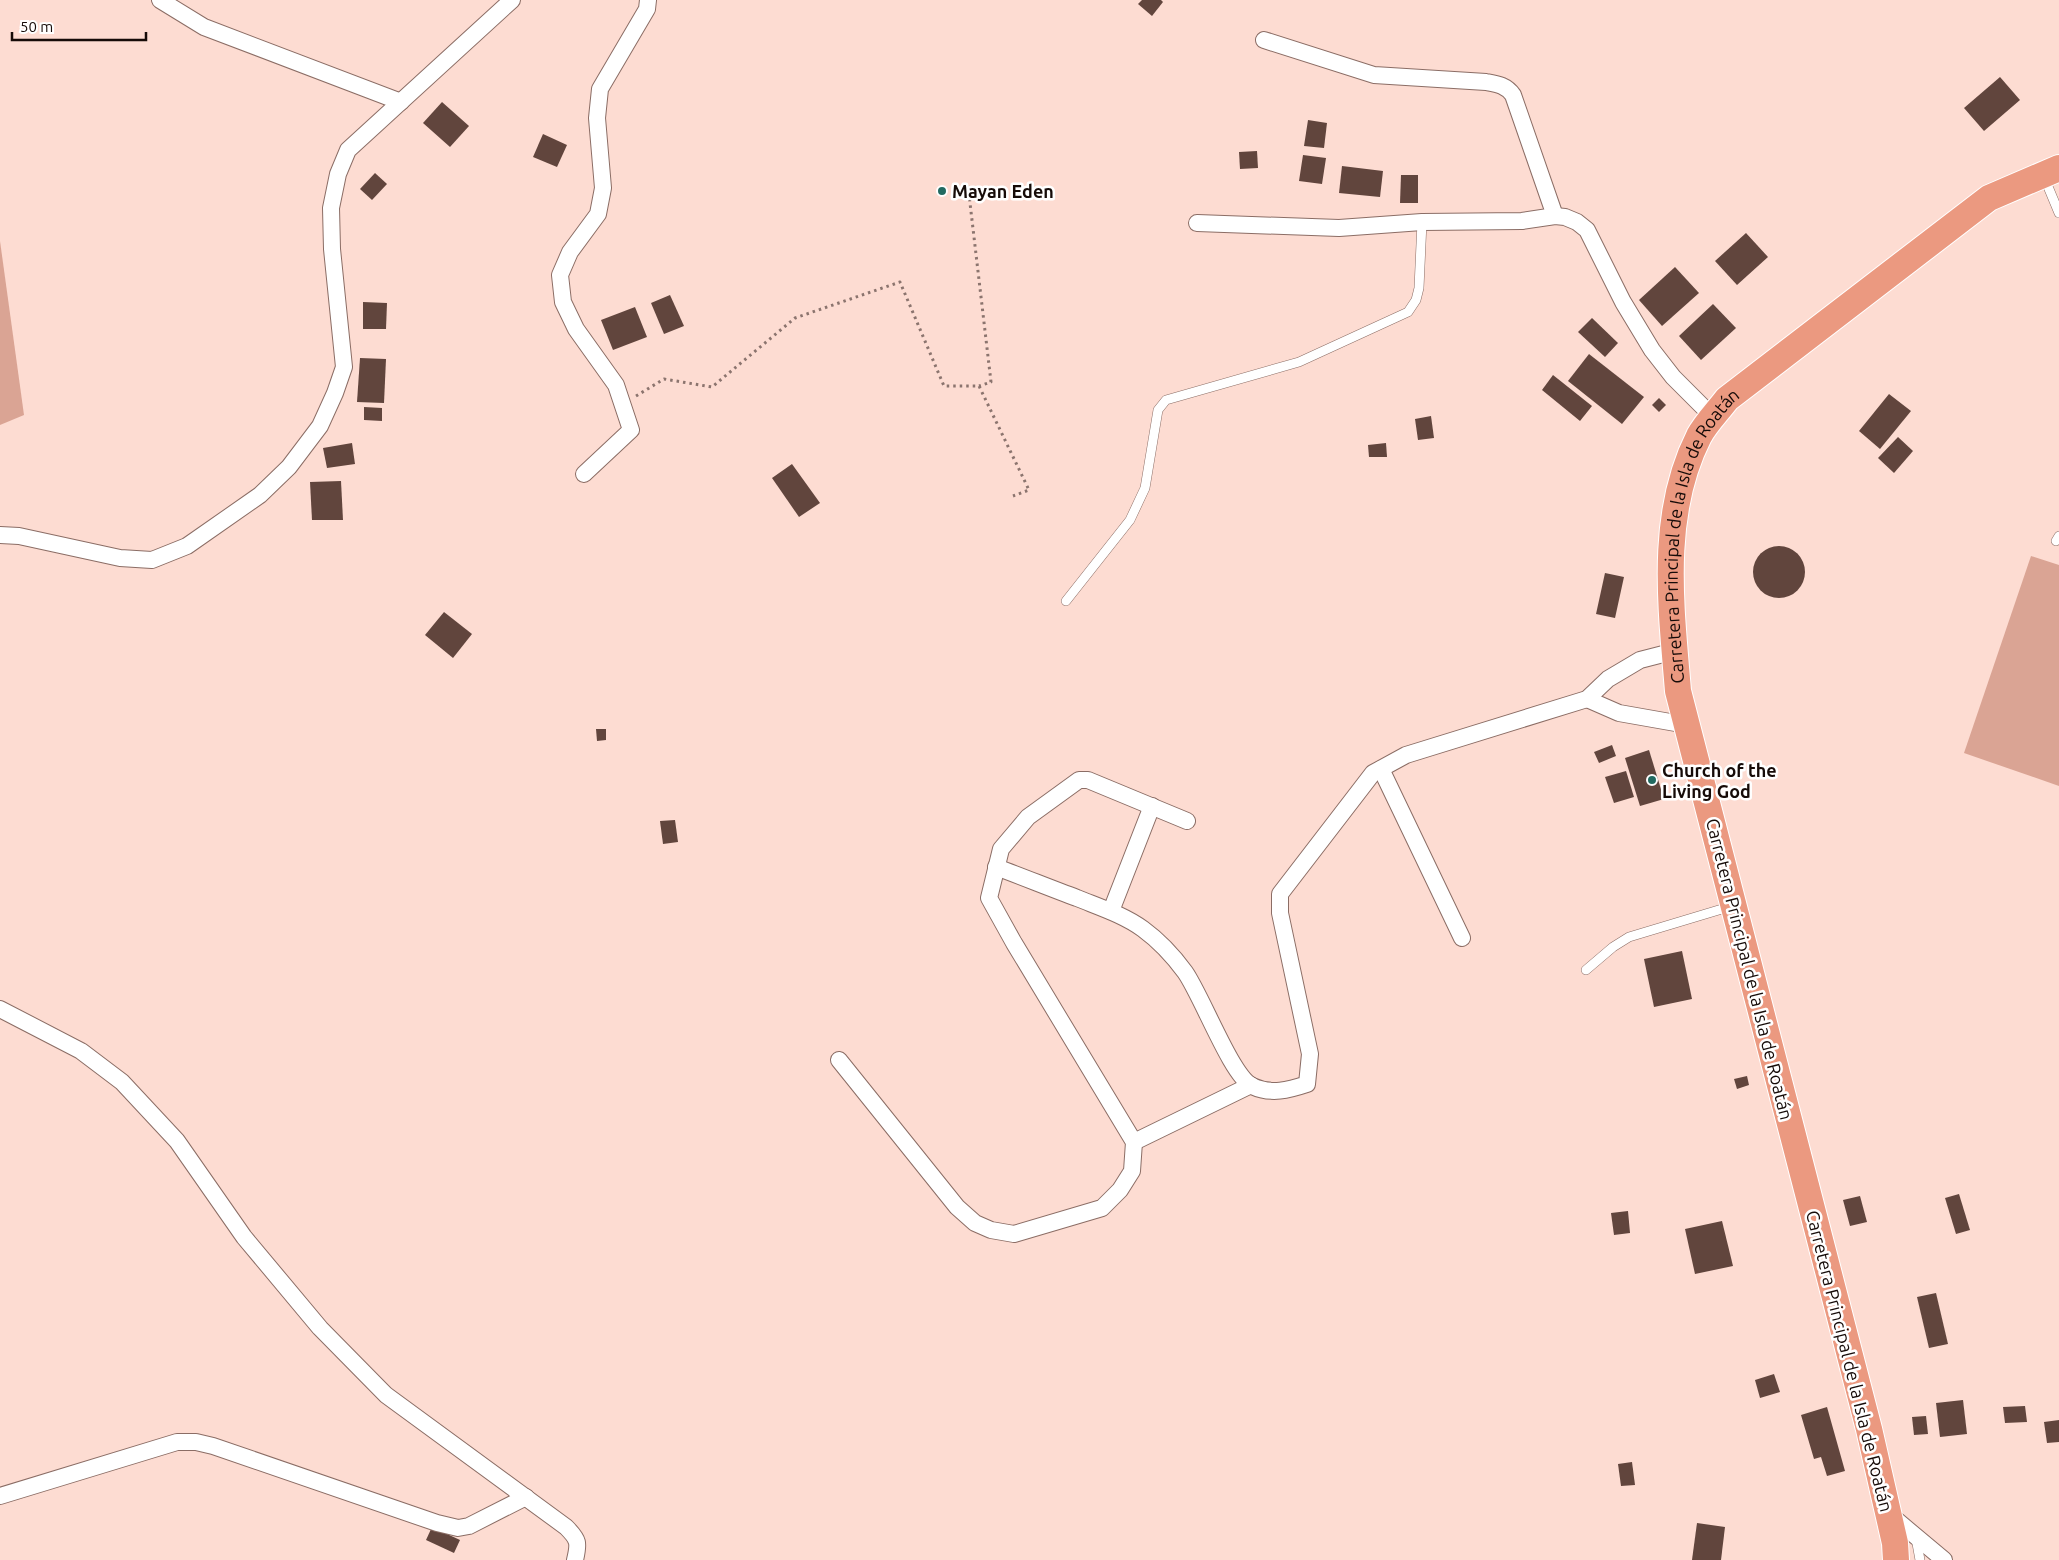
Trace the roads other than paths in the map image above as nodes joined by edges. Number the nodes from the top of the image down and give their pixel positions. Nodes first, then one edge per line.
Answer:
1 (160, 0) edge
2 (512, 0) edge
3 (648, 0) edge
4 (1264, 40) dead end
5 (401, 102) junction
6 (2051, 171) edge
7 (2059, 213) edge
8 (1554, 216) junction
9 (1422, 222) junction
10 (1197, 223) dead end
11 (1713, 417) junction
12 (584, 474) dead end
13 (0, 535) edge
14 (1066, 601) dead end
15 (1675, 651) junction
16 (1587, 699) junction
17 (1687, 725) junction
18 (1381, 769) junction
19 (1152, 806) junction
20 (1187, 821) dead end
21 (996, 867) junction
22 (1734, 906) junction
23 (1111, 911) junction
24 (1462, 938) dead end
25 (1586, 970) dead end
26 (0, 1009) edge
27 (839, 1060) dead end
28 (1251, 1086) junction
29 (1134, 1142) junction
30 (0, 1496) edge
31 (526, 1496) junction
32 (1888, 1513) junction
33 (1915, 1536) junction
34 (575, 1560) edge
35 (1896, 1560) edge
36 (1920, 1560) edge
37 (1944, 1560) edge

1 - 5 street
2 - 5 street
3 - 12 street
4 - 8 street
5 - 13 street
6 - 7 lane
6 - 11 main road, Carretera Principal de la Isla de Roatán
8 - 9 street
8 - 11 street
9 - 10 street
9 - 14 lane
11 - 15 main road, Carretera Principal de la Isla de Roatán
15 - 16 street
15 - 17 main road, Carretera Principal de la Isla de Roatán
16 - 17 street
16 - 18 street
17 - 22 main road, Carretera Principal de la Isla de Roatán
18 - 24 street
18 - 28 street
19 - 20 street
19 - 21 street
19 - 23 street
21 - 23 street
21 - 29 street
22 - 25 lane
22 - 32 main road, Carretera Principal de la Isla de Roatán
23 - 28 street
26 - 31 street
27 - 29 street
28 - 29 street
30 - 31 street
31 - 34 street
32 - 33 street
32 - 35 main road, Carretera Principal de la Isla de Roatán
33 - 36 lane
33 - 37 street

